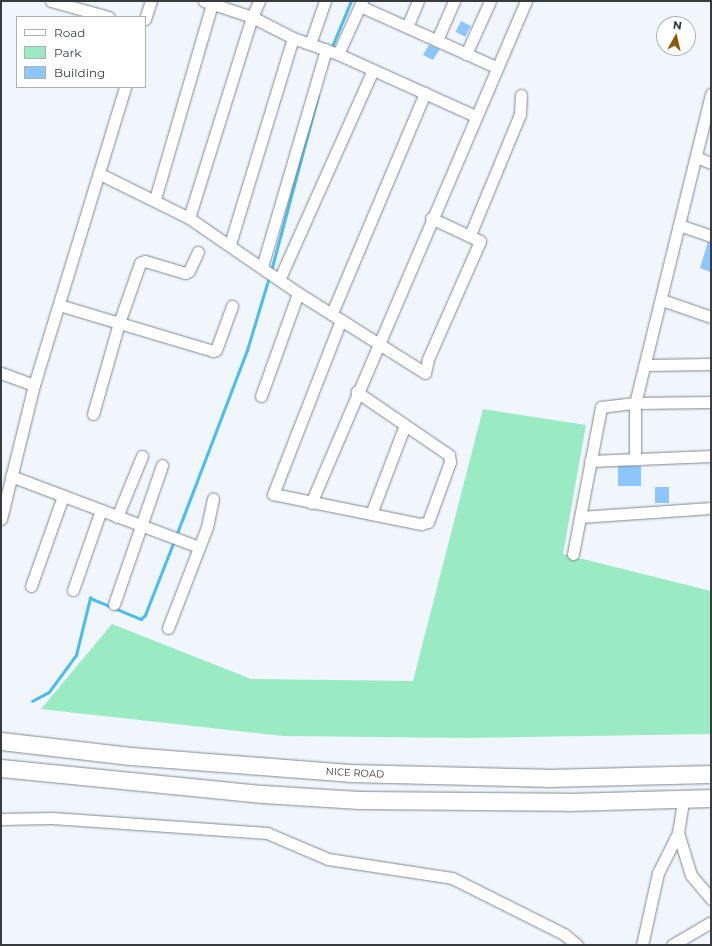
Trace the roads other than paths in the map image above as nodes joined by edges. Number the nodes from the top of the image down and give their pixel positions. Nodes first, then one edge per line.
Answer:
1 (51, 1) edge
2 (151, 1) edge
3 (259, 1) edge
4 (325, 1) edge
5 (418, 1) edge
6 (454, 1) edge
7 (490, 1) edge
8 (526, 1) edge
9 (210, 2) edge
10 (71, 4) edge
11 (361, 4) edge
12 (106, 16) edge
13 (146, 16) edge
14 (252, 17) junction
15 (407, 27) junction
16 (293, 38) junction
17 (437, 40) junction
18 (310, 44) junction
19 (326, 49) junction
20 (338, 54) junction
21 (466, 54) junction
22 (496, 67) junction
23 (373, 70) junction
24 (125, 88) edge
25 (425, 93) junction
26 (711, 94) edge
27 (521, 95) dead end
28 (475, 116) junction
29 (696, 157) junction
30 (711, 163) edge
31 (100, 174) junction
32 (155, 199) junction
33 (189, 218) junction
34 (431, 218) junction
35 (679, 224) junction
36 (470, 235) junction
37 (711, 236) edge
38 (230, 244) junction
39 (198, 252) dead end
40 (262, 268) junction
41 (279, 280) junction
42 (298, 293) junction
43 (662, 300) junction
44 (58, 305) junction
45 (232, 306) dead end
46 (332, 313) junction
47 (711, 317) edge
48 (341, 320) junction
49 (119, 323) junction
50 (378, 344) junction
51 (711, 364) edge
52 (645, 366) junction
53 (1, 372) edge
54 (34, 385) junction
55 (356, 392) junction
56 (261, 396) dead end
57 (711, 402) edge
58 (635, 404) junction
59 (94, 414) dead end
60 (405, 425) junction
61 (142, 456) dead end
62 (711, 456) edge
63 (635, 459) junction
64 (590, 461) junction
65 (162, 465) dead end
66 (11, 476) junction
67 (63, 496) junction
68 (213, 500) dead end
69 (311, 503) junction
70 (711, 508) edge
71 (101, 510) junction
72 (371, 514) junction
73 (117, 516) junction
74 (580, 517) junction
75 (1, 519) edge
76 (140, 525) junction
77 (199, 547) junction
78 (573, 554) dead end
79 (31, 586) dead end
80 (73, 590) dead end
81 (114, 604) dead end
82 (168, 628) dead end
83 (1, 741) edge
84 (1, 768) edge
85 (711, 774) edge
86 (711, 798) edge
87 (684, 800) junction
88 (1, 819) edge
89 (678, 833) junction
90 (711, 899) edge
91 (711, 922) edge
92 (577, 945) edge
93 (642, 945) edge
94 (672, 945) edge

1 - 10 street
2 - 13 street
3 - 14 street
4 - 18 street
5 - 15 street
6 - 17 street
7 - 21 street
8 - 22 street
9 - 14 street
9 - 32 street
10 - 12 street
11 - 15 street
11 - 20 street
14 - 16 street
14 - 33 street
15 - 17 street
16 - 18 street
16 - 38 street
17 - 21 street
18 - 19 street
19 - 20 street
19 - 40 street
20 - 23 street
21 - 22 street
22 - 28 street
23 - 25 street
23 - 41 street
24 - 31 street
25 - 28 street
25 - 46 street
26 - 29 street
27 - 36 street
28 - 34 street
29 - 30 street
29 - 35 street
31 - 32 street
31 - 44 street
32 - 33 street
33 - 38 street
34 - 36 street
34 - 50 street
35 - 37 street
35 - 43 street
36 - 50 street
38 - 40 street
39 - 49 street
40 - 41 street
41 - 42 street
42 - 46 street
42 - 56 street
43 - 47 street
43 - 52 street
44 - 49 street
44 - 54 street
45 - 49 street
46 - 48 street
48 - 50 street
48 - 69 street
49 - 59 street
50 - 55 street
51 - 52 street
52 - 58 street
53 - 54 street
54 - 66 street
55 - 60 street
55 - 69 street
57 - 58 street
58 - 63 street
58 - 64 street
60 - 72 street
60 - 72 street
61 - 73 street
62 - 63 street
63 - 64 street
64 - 74 street
65 - 76 street
66 - 67 street
66 - 75 street
67 - 71 street
67 - 79 street
68 - 77 street
69 - 72 street
70 - 74 street
71 - 73 street
71 - 80 street
73 - 76 street
74 - 78 street
76 - 77 street
76 - 81 street
77 - 82 street
83 - 85 highway, NICE ROAD
84 - 87 highway
86 - 87 highway
87 - 89 street
88 - 92 street
89 - 90 street
89 - 93 street
91 - 94 street

